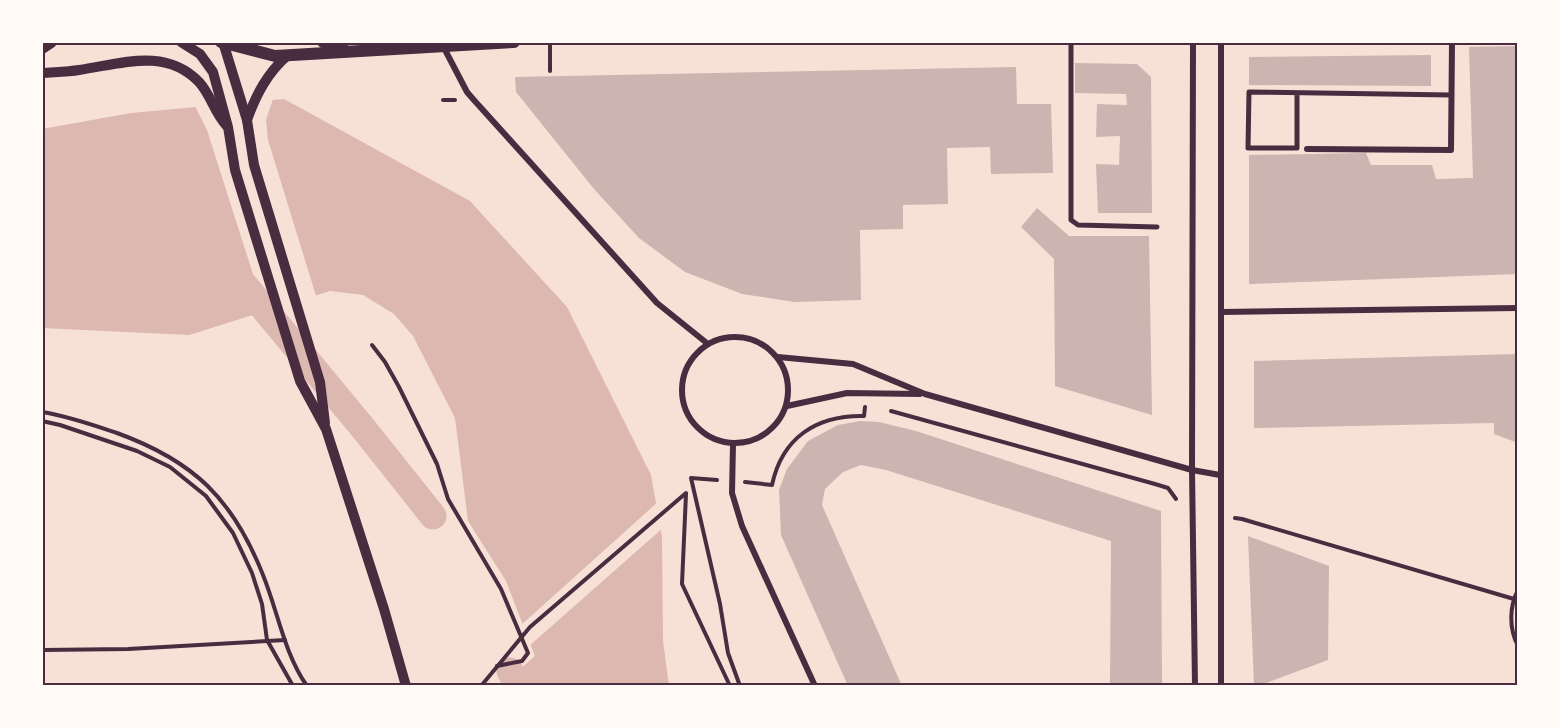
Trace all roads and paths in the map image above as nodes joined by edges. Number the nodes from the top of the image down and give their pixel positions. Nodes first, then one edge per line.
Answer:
1 (51, 42) edge
2 (181, 42) edge
3 (222, 42) edge
4 (323, 42) edge
5 (514, 42) edge
6 (550, 42) edge
7 (1071, 42) edge
8 (1192, 42) edge
9 (1221, 42) edge
10 (1452, 42) edge
11 (443, 44) edge
12 (42, 48) edge
13 (350, 50) junction
14 (288, 55) junction
15 (550, 71) dead end
16 (42, 73) edge
17 (1297, 93) junction
18 (1451, 94) junction
19 (247, 120) junction
20 (228, 127) junction
21 (1307, 149) dead end
22 (1157, 227) dead end
23 (1518, 308) edge
24 (1222, 312) junction
25 (708, 344) junction
26 (372, 345) dead end
27 (778, 357) junction
28 (925, 394) junction
29 (787, 406) junction
30 (873, 406) dead end
31 (882, 408) dead end
32 (42, 412) edge
33 (42, 421) edge
34 (326, 429) junction
35 (733, 444) junction
36 (1192, 470) junction
37 (1220, 476) junction
38 (691, 478) dead end
39 (744, 482) dead end
40 (686, 493) junction
41 (694, 493) junction
42 (1178, 506) dead end
43 (1257, 523) dead end
44 (1518, 590) edge
45 (1514, 599) junction
46 (267, 640) junction
47 (285, 640) junction
48 (1518, 646) edge
49 (42, 650) edge
50 (497, 666) junction
51 (293, 686) edge
52 (307, 686) edge
53 (406, 686) edge
54 (481, 686) edge
55 (730, 686) edge
56 (740, 686) edge
57 (815, 686) edge
58 (1195, 686) edge
59 (1221, 686) edge

1 - 12 main road
2 - 20 street
3 - 14 main road
3 - 19 street
4 - 13 main road
5 - 11 main road
6 - 15 path
7 - 22 street
8 - 36 street
9 - 24 street
10 - 18 street
11 - 13 main road
11 - 25 street
13 - 14 main road
14 - 19 street
16 - 20 street
17 - 17 street
17 - 18 street
18 - 21 street
19 - 34 street
20 - 34 street
23 - 24 street
24 - 37 street
25 - 27 street
25 - 35 street
26 - 50 path
27 - 28 street
27 - 29 street
28 - 29 street
28 - 36 street
29 - 35 street
30 - 39 path
31 - 42 path
32 - 47 path
33 - 46 path
34 - 53 street
35 - 57 street
36 - 37 street
36 - 58 street
37 - 59 street
38 - 41 path
40 - 41 path
40 - 50 path
40 - 55 path
41 - 56 path
43 - 45 path
44 - 45 path
45 - 48 path
46 - 47 path
46 - 49 path
46 - 51 path
47 - 52 path
50 - 54 path

